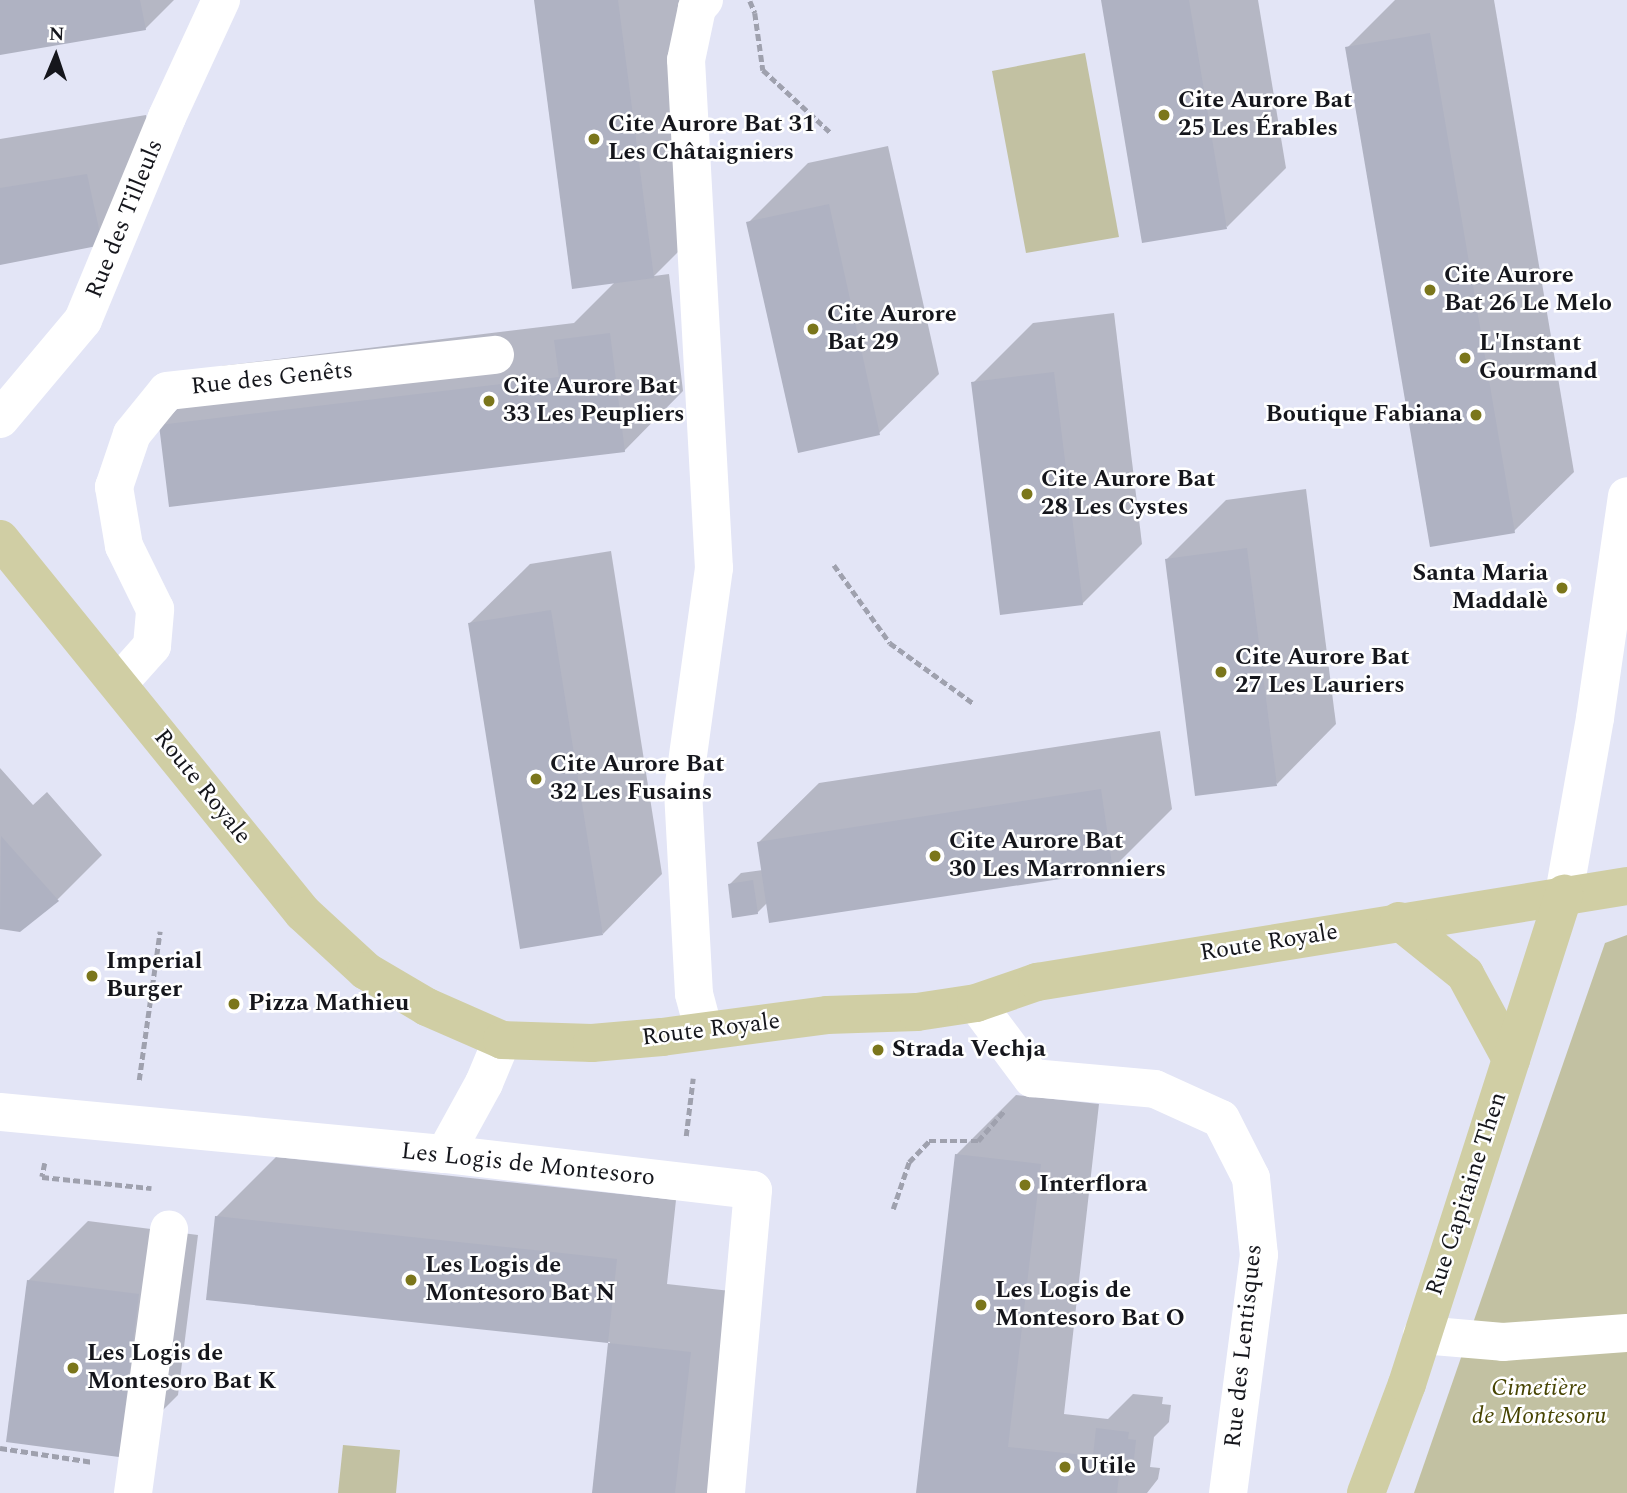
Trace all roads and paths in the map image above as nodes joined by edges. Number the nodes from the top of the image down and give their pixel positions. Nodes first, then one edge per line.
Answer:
1 (221, 0) edge
2 (704, 0) edge
3 (750, 0) edge
4 (830, 132) dead end
5 (495, 355) dead end
6 (0, 419) edge
7 (1627, 496) edge
8 (0, 539) edge
9 (834, 565) dead end
10 (118, 684) junction
11 (973, 703) dead end
12 (1627, 886) edge
13 (1564, 894) junction
14 (1399, 921) junction
15 (160, 932) dead end
16 (976, 1003) junction
17 (696, 1032) junction
18 (502, 1040) junction
19 (1511, 1059) junction
20 (0, 1112) edge
21 (52, 1117) junction
22 (132, 1125) junction
23 (978, 1141) dead end
24 (445, 1154) junction
25 (681, 1182) junction
26 (893, 1209) dead end
27 (169, 1229) joint
28 (1627, 1333) edge
29 (1422, 1335) junction
30 (0, 1448) edge
31 (134, 1481) edge
32 (726, 1493) edge
33 (1228, 1493) edge
34 (1366, 1493) edge

1 - 6 street, Rue des Tilleuls
2 - 17 street
3 - 4 path
5 - 10 street, Rue des Genêts
7 - 13 street
8 - 10 main road, Route Royale
9 - 11 path
10 - 18 main road, Route Royale
12 - 13 main road, Route Royale
13 - 14 main road, Route Royale
13 - 19 main road, Rue Capitaine Then
14 - 16 main road, Route Royale
14 - 19 main road
15 - 22 path
16 - 17 main road, Route Royale
16 - 33 street, Rue des Lentisques
17 - 18 main road, Route Royale
17 - 25 path
18 - 24 street
19 - 29 main road, Rue Capitaine Then
20 - 21 street, Les Logis de Montesoro
21 - 22 street, Les Logis de Montesoro
21 - 27 path
22 - 24 street, Les Logis de Montesoro
23 - 26 path
24 - 25 street, Les Logis de Montesoro
25 - 32 street, Les Logis de Montesoro
27 - 31 street
28 - 29 street
29 - 34 main road, Rue Capitaine Then
30 - 31 path

